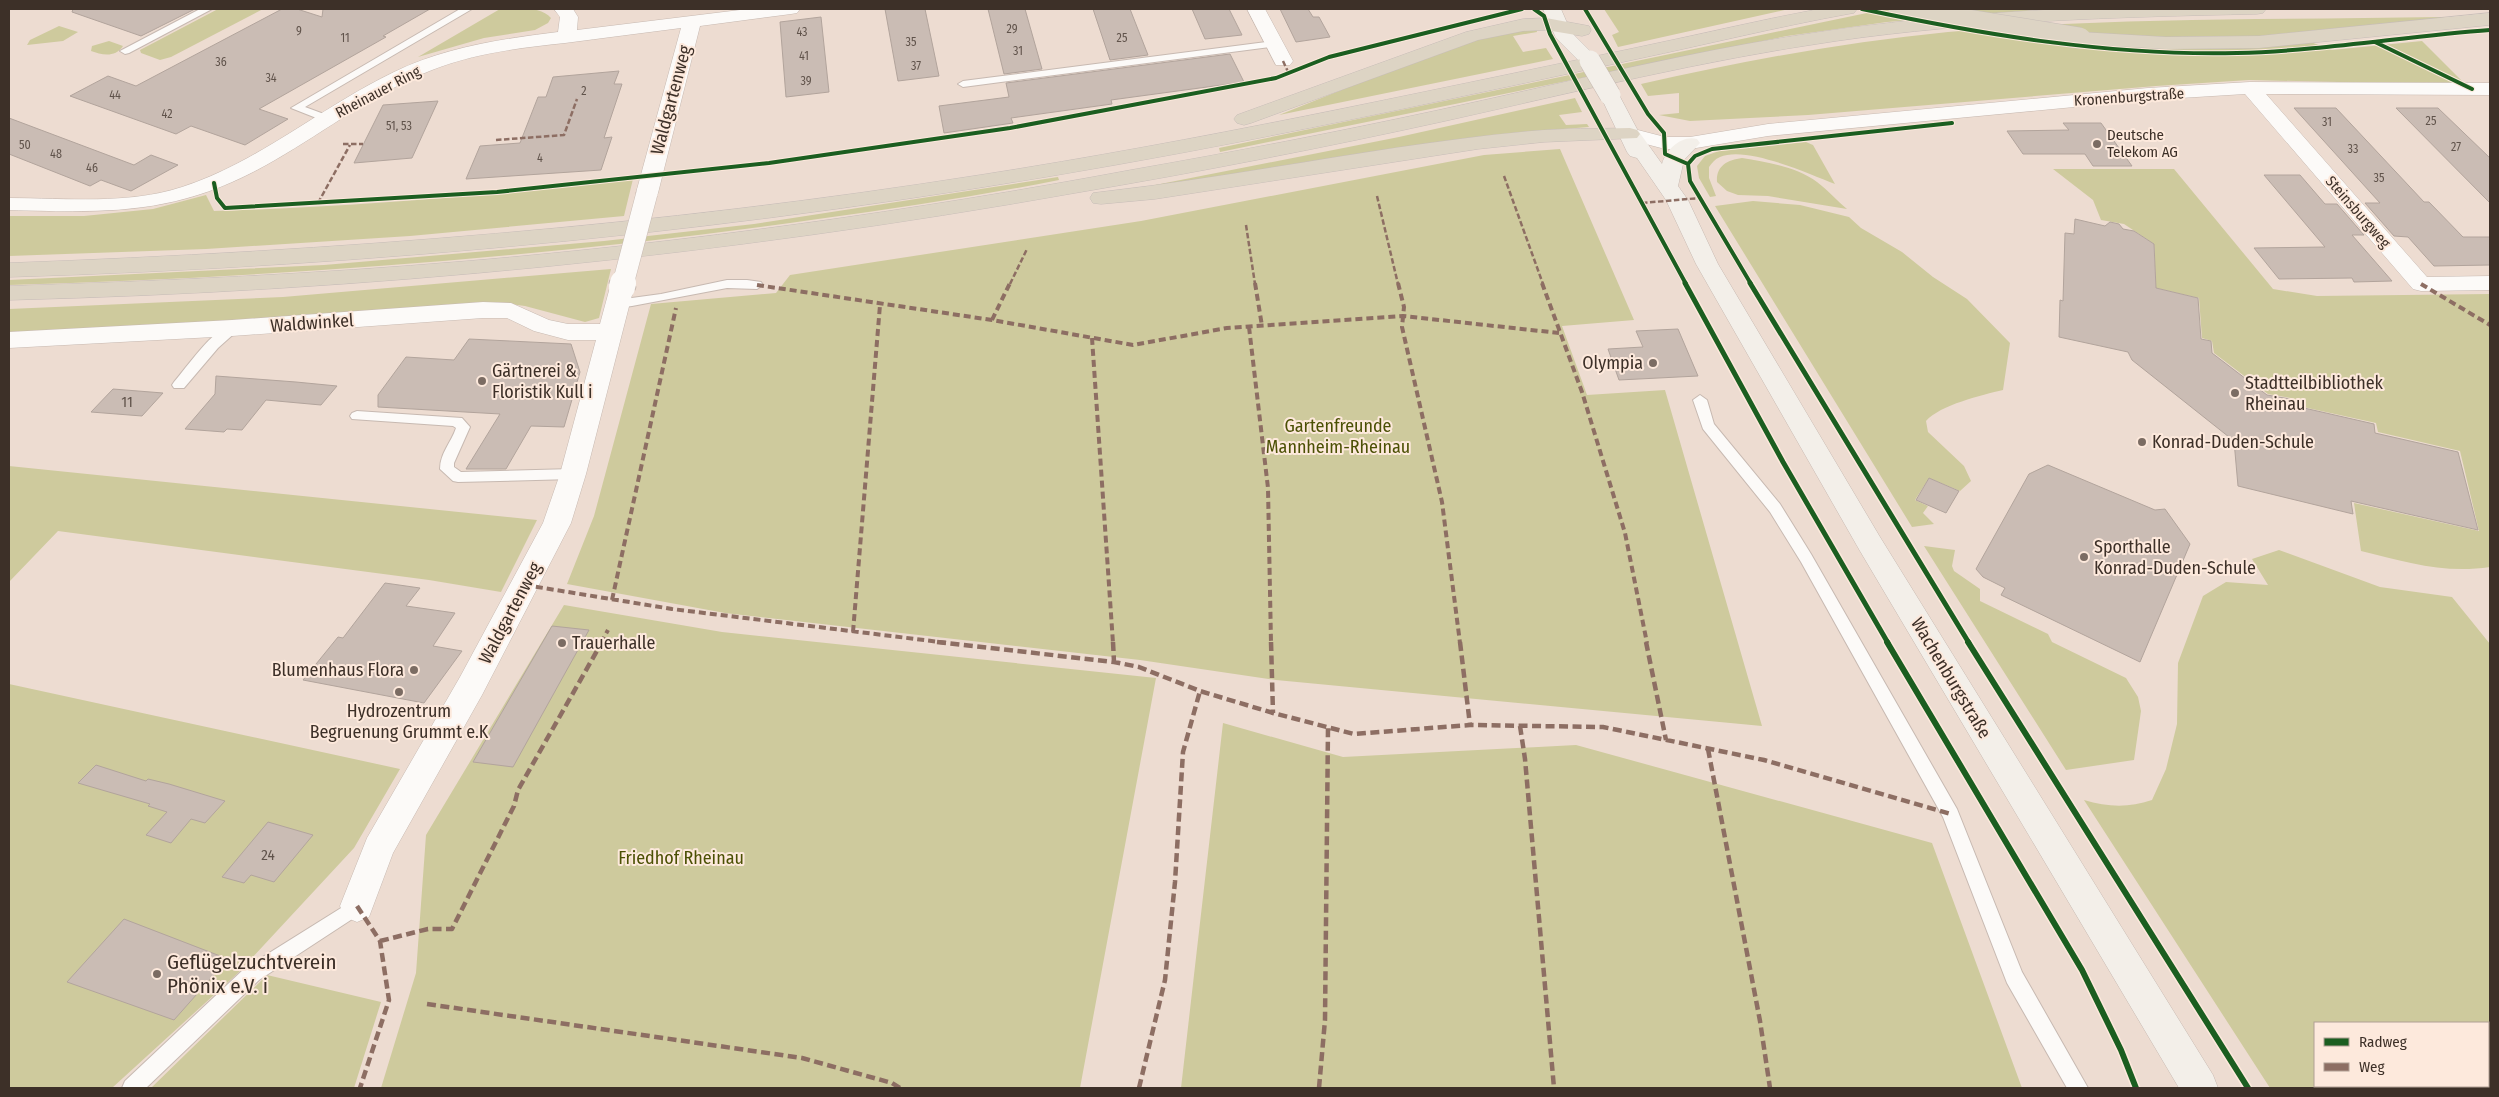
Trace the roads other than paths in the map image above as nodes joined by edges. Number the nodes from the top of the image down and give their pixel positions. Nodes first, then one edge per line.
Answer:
1 (206, 9) edge
2 (467, 9) edge
3 (562, 9) edge
4 (791, 9) edge
5 (1256, 9) edge
6 (1540, 9) edge
7 (1570, 9) edge
8 (1848, 9) edge
9 (1899, 9) edge
10 (2257, 9) edge
11 (2490, 19) edge
12 (692, 21) junction
13 (1564, 24) edge
14 (1523, 25) junction
15 (567, 35) junction
16 (1274, 44) junction
17 (125, 51) dead end
18 (1283, 61) dead end
19 (964, 84) dead end
20 (2250, 88) junction
21 (2490, 89) edge
22 (328, 119) junction
23 (1768, 130) junction
24 (1630, 134) junction
25 (1690, 143) junction
26 (1117, 158) junction
27 (1668, 185) junction
28 (9, 204) edge
29 (975, 204) junction
30 (1708, 264) junction
31 (9, 270) edge
32 (2490, 283) edge
33 (757, 285) dead end
34 (9, 293) edge
35 (619, 296) junction
36 (232, 328) junction
37 (611, 332) junction
38 (9, 340) edge
39 (179, 385) dead end
40 (1700, 400) dead end
41 (357, 416) dead end
42 (573, 474) junction
43 (356, 906) joint
44 (2192, 1081) edge
45 (132, 1088) edge
46 (2078, 1088) edge

1 - 17 lane
2 - 22 lane
3 - 15 street
4 - 12 street, Rheinauer Ring
5 - 16 street
6 - 14 highway
7 - 13 main road, Wachenburgstraße
8 - 26 highway
9 - 11 highway, bridge
10 - 29 highway
12 - 15 street, Rheinauer Ring
12 - 35 street, Waldgartenweg, bridge
13 - 14 highway
13 - 24 main road, Wachenburgstraße, bridge
14 - 26 highway
15 - 22 street, Rheinauer Ring
16 - 18 street
16 - 19 lane
20 - 21 street, Kronenburgstraße
20 - 23 street, Kronenburgstraße
20 - 32 street, Steinsburgweg
22 - 28 street, Rheinauer Ring
23 - 24 street, Kronenburgstraße
23 - 25 street, Kronenburgstraße
24 - 25 street, Kronenburgstraße
24 - 27 main road, Wachenburgstraße
24 - 29 highway
24 - 30 main road, Wachenburgstraße
25 - 27 main road
26 - 31 highway
27 - 30 main road, Wachenburgstraße
29 - 34 highway
30 - 44 main road, Wachenburgstraße
33 - 35 lane
35 - 37 street, Waldgartenweg
36 - 37 street, Waldwinkel
36 - 38 street, Waldwinkel
36 - 39 lane
37 - 42 street, Waldgartenweg
40 - 46 lane
41 - 42 lane
42 - 43 street, Waldgartenweg
43 - 45 lane, Waldgartenweg

